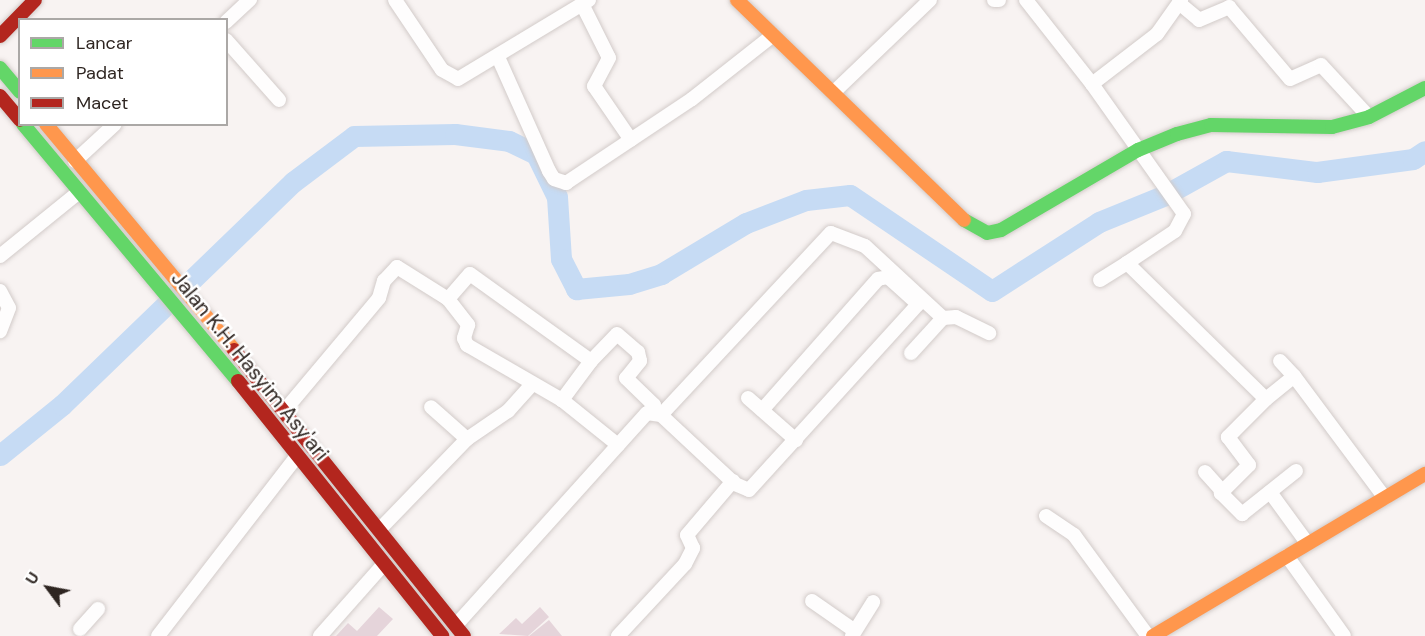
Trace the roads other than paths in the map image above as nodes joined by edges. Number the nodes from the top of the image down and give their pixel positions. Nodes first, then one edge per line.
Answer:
1 (35, 0) edge
2 (250, 0) edge
3 (395, 0) edge
4 (737, 0) edge
5 (930, 0) edge
6 (994, 0) edge
7 (999, 0) edge
8 (1026, 0) edge
9 (585, 2) edge
10 (1180, 2) edge
11 (228, 20) edge
12 (773, 35) junction
13 (0, 36) edge
14 (228, 42) edge
15 (498, 57) junction
16 (0, 68) edge
17 (1092, 84) junction
18 (1425, 88) edge
19 (18, 90) edge
20 (834, 92) junction
21 (0, 96) edge
22 (279, 100) dead end
23 (1370, 117) junction
24 (18, 118) edge
25 (25, 126) edge
26 (48, 126) edge
27 (113, 126) edge
28 (631, 140) junction
29 (1138, 150) junction
30 (75, 161) junction
31 (92, 182) junction
32 (79, 192) junction
33 (0, 256) edge
34 (1127, 262) junction
35 (1100, 280) dead end
36 (0, 291) edge
37 (448, 299) junction
38 (920, 302) junction
39 (943, 318) junction
40 (0, 331) edge
41 (989, 333) dead end
42 (911, 353) dead end
43 (1280, 361) dead end
44 (591, 362) junction
45 (1294, 376) junction
46 (532, 384) junction
47 (748, 398) dead end
48 (1266, 399) junction
49 (562, 400) junction
50 (431, 407) dead end
51 (285, 410) junction
52 (762, 410) junction
53 (657, 413) junction
54 (467, 440) junction
55 (796, 440) junction
56 (618, 445) junction
57 (297, 456) junction
58 (1296, 471) dead end
59 (1205, 472) dead end
60 (1425, 474) edge
61 (732, 481) junction
62 (1221, 490) junction
63 (1270, 492) junction
64 (1385, 498) junction
65 (1046, 516) dead end
66 (380, 529) junction
67 (1306, 543) junction
68 (1287, 556) junction
69 (384, 564) junction
70 (812, 602) dead end
71 (873, 602) dead end
72 (99, 609) dead end
73 (460, 631) edge
74 (166, 633) edge
75 (858, 633) edge
76 (80, 634) edge
77 (320, 636) edge
78 (442, 636) edge
79 (618, 636) edge
80 (1150, 636) edge
81 (1344, 636) edge

1 - 13 main road
2 - 11 street
3 - 15 street
4 - 12 main road
5 - 20 street
6 - 7 street
8 - 17 street
9 - 15 street
9 - 28 street
10 - 17 street
10 - 23 street
12 - 20 main road
12 - 28 street
14 - 22 street
15 - 28 street
16 - 19 main road
17 - 29 street
18 - 23 main road
20 - 29 main road
21 - 24 main road
23 - 29 main road
25 - 32 main road, Jalan K.H. Hasyim Asy'ari
26 - 30 main road, Jalan K.H. Hasyim Asy'ari
27 - 30 street
29 - 34 street
30 - 31 main road, Jalan K.H. Hasyim Asy'ari
31 - 32 main road
31 - 51 main road, Jalan K.H. Hasyim Asy'ari
32 - 33 street
32 - 57 main road, Jalan K.H. Hasyim Asy'ari
34 - 35 street
34 - 48 street
36 - 40 street
37 - 44 street
37 - 46 street
37 - 51 street
38 - 39 street
38 - 52 street
38 - 53 street
38 - 55 street
39 - 41 street
39 - 42 street
43 - 45 street
44 - 49 street
44 - 53 street
45 - 48 street
45 - 64 street
46 - 49 street
46 - 54 street
47 - 52 street
48 - 62 street
49 - 56 street
50 - 54 street
51 - 66 main road, Jalan K.H. Hasyim Asy'ari
52 - 55 street
53 - 56 street
53 - 61 street
54 - 66 street
55 - 61 street
56 - 73 street
57 - 69 main road, Jalan K.H. Hasyim Asy'ari
57 - 74 street
58 - 63 street
59 - 62 street
60 - 64 main road
61 - 79 street
62 - 63 street
63 - 67 street
64 - 67 main road
65 - 80 street
66 - 73 main road, Jalan K.H. Hasyim Asy'ari
67 - 68 main road
68 - 80 main road
68 - 81 street
69 - 77 street
69 - 78 main road, Jalan K.H. Hasyim Asy'ari
70 - 75 street
71 - 75 street
72 - 76 street

